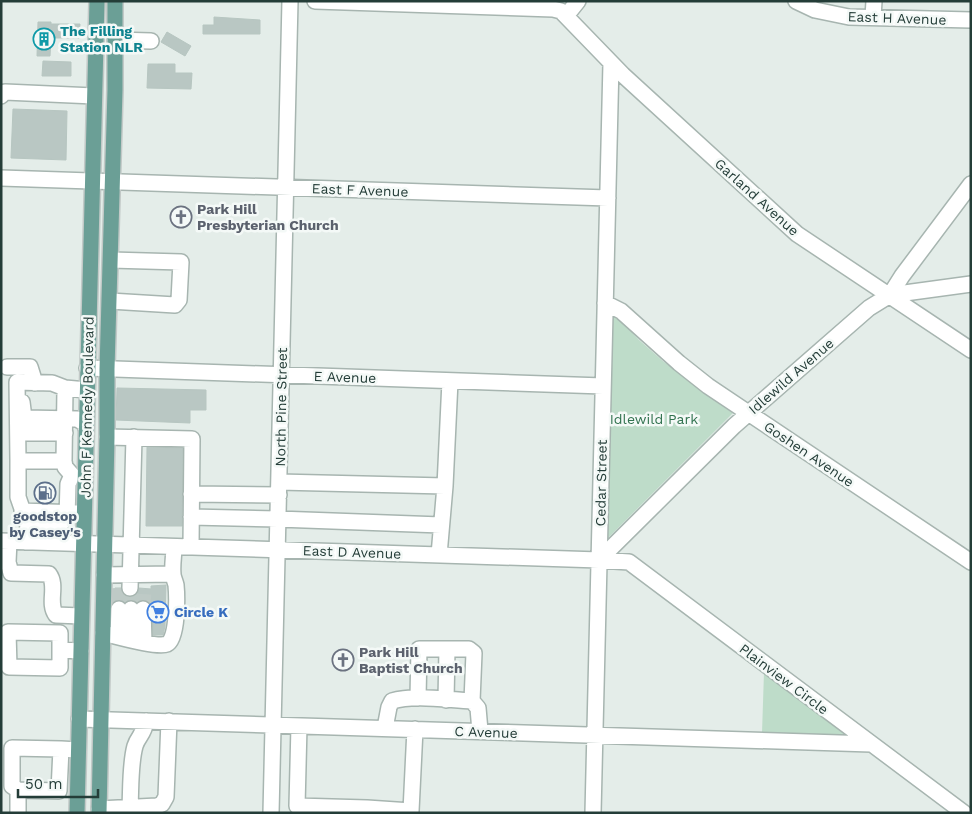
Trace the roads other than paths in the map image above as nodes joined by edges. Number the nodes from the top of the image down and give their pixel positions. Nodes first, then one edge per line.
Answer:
1 (97, 1) edge
2 (115, 1) edge
3 (290, 1) edge
4 (315, 1) edge
5 (578, 1) edge
6 (796, 1) edge
7 (874, 1) edge
8 (566, 16) junction
9 (873, 17) junction
10 (971, 20) edge
11 (115, 40) junction
12 (151, 41) dead end
13 (611, 63) junction
14 (1, 96) edge
15 (94, 96) junction
16 (1, 178) edge
17 (92, 181) junction
18 (113, 182) junction
19 (971, 184) edge
20 (286, 187) junction
21 (608, 198) junction
22 (111, 260) junction
23 (971, 284) edge
24 (890, 295) junction
25 (110, 301) junction
26 (605, 303) junction
27 (971, 350) edge
28 (6, 366) dead end
29 (87, 368) junction
30 (107, 369) junction
31 (281, 374) junction
32 (450, 381) junction
33 (36, 383) junction
34 (58, 386) junction
35 (603, 386) junction
36 (87, 390) junction
37 (748, 413) junction
38 (86, 428) junction
39 (65, 431) junction
40 (107, 432) junction
41 (18, 433) junction
42 (134, 437) junction
43 (18, 461) junction
44 (64, 461) junction
45 (79, 475) junction
46 (445, 486) junction
47 (279, 489) junction
48 (191, 494) junction
49 (22, 511) junction
50 (85, 513) junction
51 (191, 517) junction
52 (64, 518) junction
53 (278, 519) junction
54 (441, 525) junction
55 (28, 526) junction
56 (5, 541) edge
57 (25, 542) junction
58 (59, 543) junction
59 (84, 543) junction
60 (105, 544) junction
61 (131, 545) junction
62 (174, 547) junction
63 (191, 547) junction
64 (277, 550) junction
65 (439, 555) junction
66 (599, 560) junction
67 (971, 562) edge
68 (173, 574) junction
69 (127, 581) junction
70 (81, 616) junction
71 (124, 638) junction
72 (447, 649) junction
73 (60, 650) dead end
74 (81, 651) junction
75 (418, 698) junction
76 (446, 700) junction
77 (472, 702) junction
78 (79, 719) junction
79 (101, 720) junction
80 (146, 721) junction
81 (168, 722) junction
82 (273, 725) junction
83 (298, 726) junction
84 (385, 728) junction
85 (415, 729) junction
86 (480, 731) junction
87 (595, 735) junction
88 (871, 744) junction
89 (61, 749) junction
90 (78, 750) junction
91 (18, 790) junction
92 (59, 791) junction
93 (77, 791) junction
94 (130, 807) junction
95 (367, 810) edge
96 (99, 811) edge
97 (18, 813) edge
98 (77, 813) edge
99 (271, 813) edge
100 (593, 813) edge
101 (964, 813) edge

1 - 15 main road, John F Kennedy Boulevard
2 - 11 main road, John F Kennedy Boulevard
3 - 20 street, North Pine Street
4 - 8 street
5 - 8 street
6 - 9 street, East H Avenue
7 - 9 street
8 - 13 street, Garland Avenue
9 - 10 street, East H Avenue
11 - 12 street
11 - 18 main road, John F Kennedy Boulevard
13 - 21 street, Cedar Street
13 - 24 street, Garland Avenue
14 - 15 street
15 - 17 main road, John F Kennedy Boulevard
16 - 17 street, East F Avenue
17 - 18 street, East F Avenue
17 - 29 main road, John F Kennedy Boulevard
18 - 20 street, East F Avenue
18 - 22 main road, John F Kennedy Boulevard
19 - 24 street, Idlewild Avenue
20 - 21 street, East F Avenue
20 - 31 street, North Pine Street
21 - 26 street, Cedar Street
22 - 25 main road, John F Kennedy Boulevard
22 - 25 street
23 - 24 street
24 - 27 street, Garland Avenue
24 - 37 street, Idlewild Avenue
25 - 30 main road, John F Kennedy Boulevard
26 - 35 street, Cedar Street
26 - 37 street, Goshen Avenue
28 - 33 street
29 - 30 street, E Avenue
29 - 36 main road, John F Kennedy Boulevard
30 - 31 street, E Avenue
30 - 40 main road, John F Kennedy Boulevard
31 - 32 street, E Avenue
31 - 47 street, North Pine Street
32 - 35 street, E Avenue
32 - 46 street
33 - 34 street
33 - 41 street
34 - 36 street
34 - 39 street
34 - 39 street
35 - 66 street, Cedar Street
36 - 38 main road, John F Kennedy Boulevard
37 - 66 street, Idlewild Avenue
37 - 67 street, Goshen Avenue
38 - 39 street
38 - 40 street
38 - 45 main road, John F Kennedy Boulevard
39 - 41 street
39 - 44 street
40 - 42 street
40 - 60 main road, John F Kennedy Boulevard
41 - 43 street
42 - 48 street
42 - 61 street
43 - 44 street
43 - 49 street
44 - 45 street
45 - 50 main road, John F Kennedy Boulevard
45 - 52 street
46 - 47 street
46 - 54 street
47 - 48 street
47 - 53 street, North Pine Street
48 - 51 street
49 - 52 street
49 - 55 street
50 - 52 street
50 - 59 main road, John F Kennedy Boulevard
51 - 53 street
51 - 63 street
52 - 55 street
52 - 58 street
53 - 54 street
53 - 64 street, North Pine Street
54 - 65 street
55 - 57 street
56 - 57 street, East D Avenue
56 - 70 street
57 - 58 street, East D Avenue
58 - 59 street, East D Avenue
59 - 60 street, East D Avenue
59 - 70 main road, John F Kennedy Boulevard
60 - 61 street, East D Avenue
60 - 69 main road, John F Kennedy Boulevard
61 - 62 street, East D Avenue
61 - 69 street
62 - 63 street, East D Avenue
62 - 68 street
63 - 64 street, East D Avenue
64 - 65 street, East D Avenue
64 - 82 street, North Pine Street
65 - 66 street, East D Avenue
66 - 87 street, Cedar Street
66 - 88 street, Plainview Circle
68 - 69 street
68 - 71 street
69 - 71 main road, John F Kennedy Boulevard
70 - 74 main road, John F Kennedy Boulevard
71 - 71 street
71 - 79 main road, John F Kennedy Boulevard
72 - 75 street
72 - 76 street
72 - 77 street
73 - 74 street
74 - 78 main road, John F Kennedy Boulevard
75 - 76 street
75 - 84 street
76 - 77 street
77 - 86 street
78 - 79 street, C Avenue
78 - 90 main road, John F Kennedy Boulevard
79 - 80 street, C Avenue
79 - 96 main road, John F Kennedy Boulevard
80 - 81 street, C Avenue
80 - 94 street
81 - 82 street, C Avenue
81 - 94 street
82 - 83 street, C Avenue
82 - 99 street, North Pine Street
83 - 84 street, C Avenue
83 - 95 street
84 - 85 street, C Avenue
85 - 86 street, C Avenue
85 - 95 street
86 - 87 street, C Avenue
87 - 88 street, C Avenue
87 - 100 street, Cedar Street
88 - 101 street, Plainview Circle
89 - 90 street
89 - 91 street
89 - 92 street
90 - 93 main road, John F Kennedy Boulevard
91 - 92 street
91 - 97 street
92 - 93 street
93 - 98 main road, John F Kennedy Boulevard
94 - 96 street

